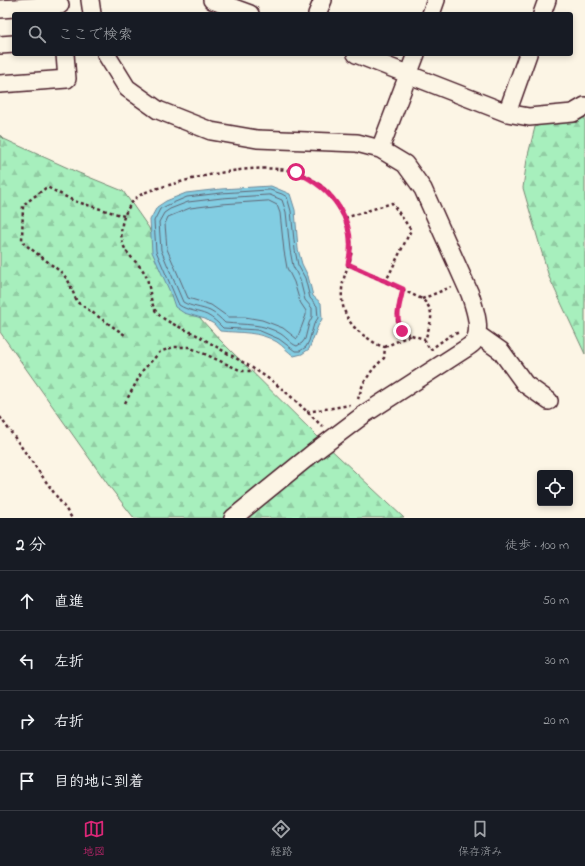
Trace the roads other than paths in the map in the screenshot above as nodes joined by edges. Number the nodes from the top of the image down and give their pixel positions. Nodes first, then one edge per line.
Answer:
1 (90, 0) edge
2 (215, 0) edge
3 (323, 0) edge
4 (436, 0) edge
5 (547, 0) edge
6 (60, 6) edge
7 (0, 9) edge
8 (92, 12) edge
9 (245, 12) edge
10 (318, 12) edge
11 (432, 12) edge
12 (543, 12) edge
13 (12, 44) edge
14 (0, 45) edge
15 (65, 56) edge
16 (107, 56) edge
17 (361, 56) edge
18 (415, 56) edge
19 (527, 56) edge
20 (408, 74) junction
21 (0, 84) edge
22 (585, 106) edge
23 (507, 113) junction
24 (380, 149) junction
25 (477, 334) junction
26 (549, 401) dead end
27 (233, 518) edge

1 - 8 street
2 - 9 street
3 - 10 street
4 - 11 street
5 - 12 street
6 - 7 street
13 - 14 street
15 - 21 street
16 - 24 street
17 - 20 street
18 - 20 street
19 - 23 street
20 - 23 street
20 - 24 street
22 - 23 street
24 - 25 street
25 - 26 street
25 - 27 street

